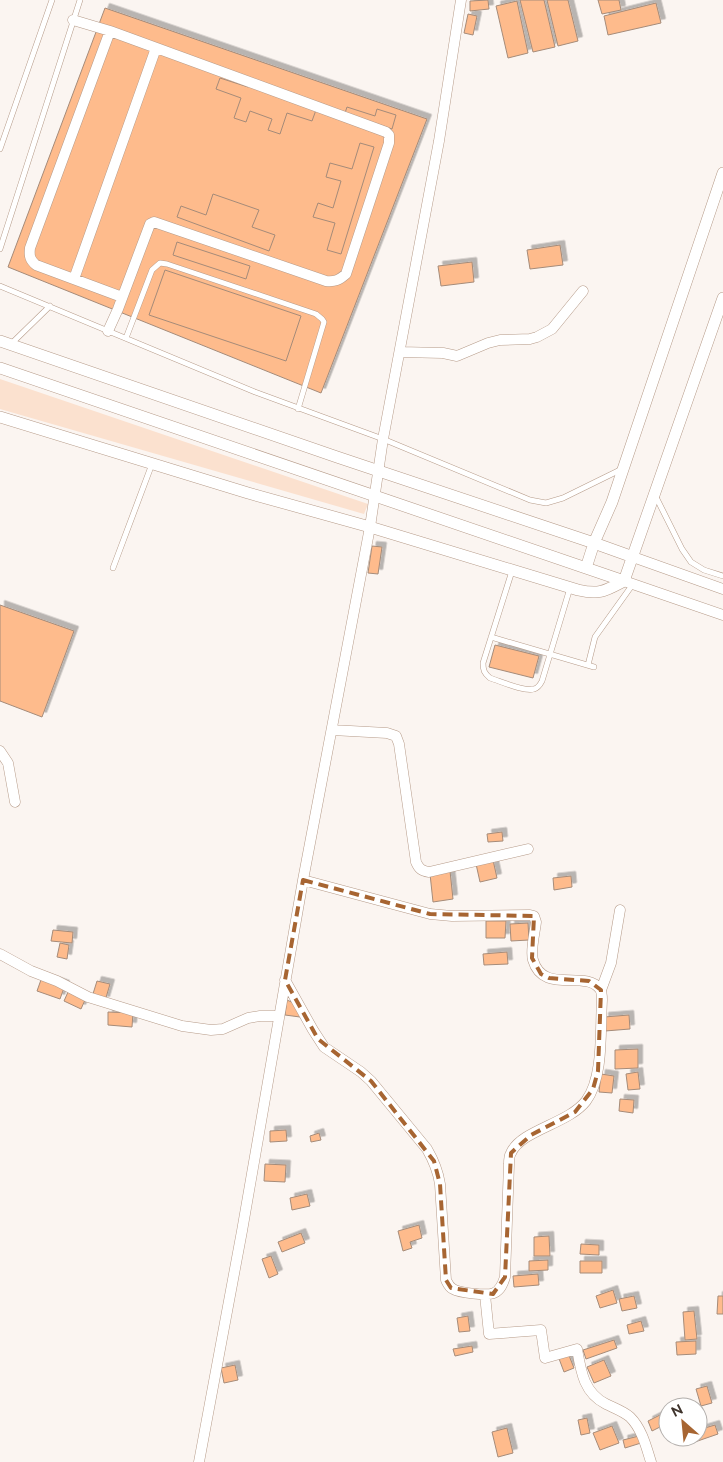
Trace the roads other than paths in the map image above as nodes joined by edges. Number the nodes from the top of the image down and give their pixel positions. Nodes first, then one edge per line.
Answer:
1 (52, 0) edge
2 (80, 0) edge
3 (461, 0) edge
4 (72, 20) junction
5 (110, 31) junction
6 (156, 48) junction
7 (0, 149) edge
8 (723, 173) edge
9 (0, 249) edge
10 (74, 279) junction
11 (0, 286) edge
12 (583, 291) dead end
13 (122, 297) junction
14 (723, 298) edge
15 (50, 306) junction
16 (108, 331) junction
17 (126, 338) junction
18 (6, 343) edge
19 (400, 352) junction
20 (0, 368) edge
21 (298, 409) junction
22 (0, 417) edge
23 (383, 440) junction
24 (152, 463) junction
25 (622, 469) junction
26 (379, 470) junction
27 (655, 495) junction
28 (375, 496) junction
29 (370, 527) junction
30 (594, 543) junction
31 (633, 557) junction
32 (113, 568) dead end
33 (586, 568) junction
34 (513, 570) junction
35 (723, 576) edge
36 (628, 583) junction
37 (570, 588) junction
38 (723, 589) edge
39 (723, 615) edge
40 (491, 637) junction
41 (551, 655) junction
42 (332, 730) junction
43 (0, 751) edge
44 (15, 802) dead end
45 (528, 849) dead end
46 (303, 880) junction
47 (620, 910) dead end
48 (0, 954) edge
49 (286, 980) junction
50 (601, 990) junction
51 (279, 1016) junction
52 (484, 1294) junction
53 (199, 1462) edge
54 (651, 1462) edge

1 - 7 lane
2 - 4 lane
3 - 19 street
4 - 5 street
4 - 9 lane
5 - 6 street
5 - 10 street
6 - 10 street
6 - 13 street
8 - 25 street
10 - 13 street
11 - 15 lane
12 - 19 street
13 - 16 street
14 - 27 street
15 - 16 lane
15 - 18 lane
16 - 17 lane
17 - 21 lane
17 - 21 lane
18 - 26 street
19 - 23 street
20 - 28 street
21 - 23 lane
22 - 24 street
23 - 25 lane
23 - 26 street
24 - 29 street
24 - 32 lane
25 - 30 street
26 - 28 street
26 - 30 street
27 - 31 street
27 - 35 lane
28 - 29 street
28 - 33 street
29 - 34 street
29 - 42 street
30 - 31 street
30 - 33 street
31 - 36 street
31 - 38 street
33 - 36 street
34 - 37 street
34 - 40 lane
36 - 37 street
36 - 39 street
36 - 41 lane
37 - 41 lane
40 - 41 lane
40 - 41 lane
42 - 45 street
42 - 46 street
43 - 44 street
46 - 49 street
46 - 50 street
47 - 50 street
48 - 51 street
49 - 51 street
49 - 52 street
50 - 52 street
51 - 53 street
52 - 54 street

